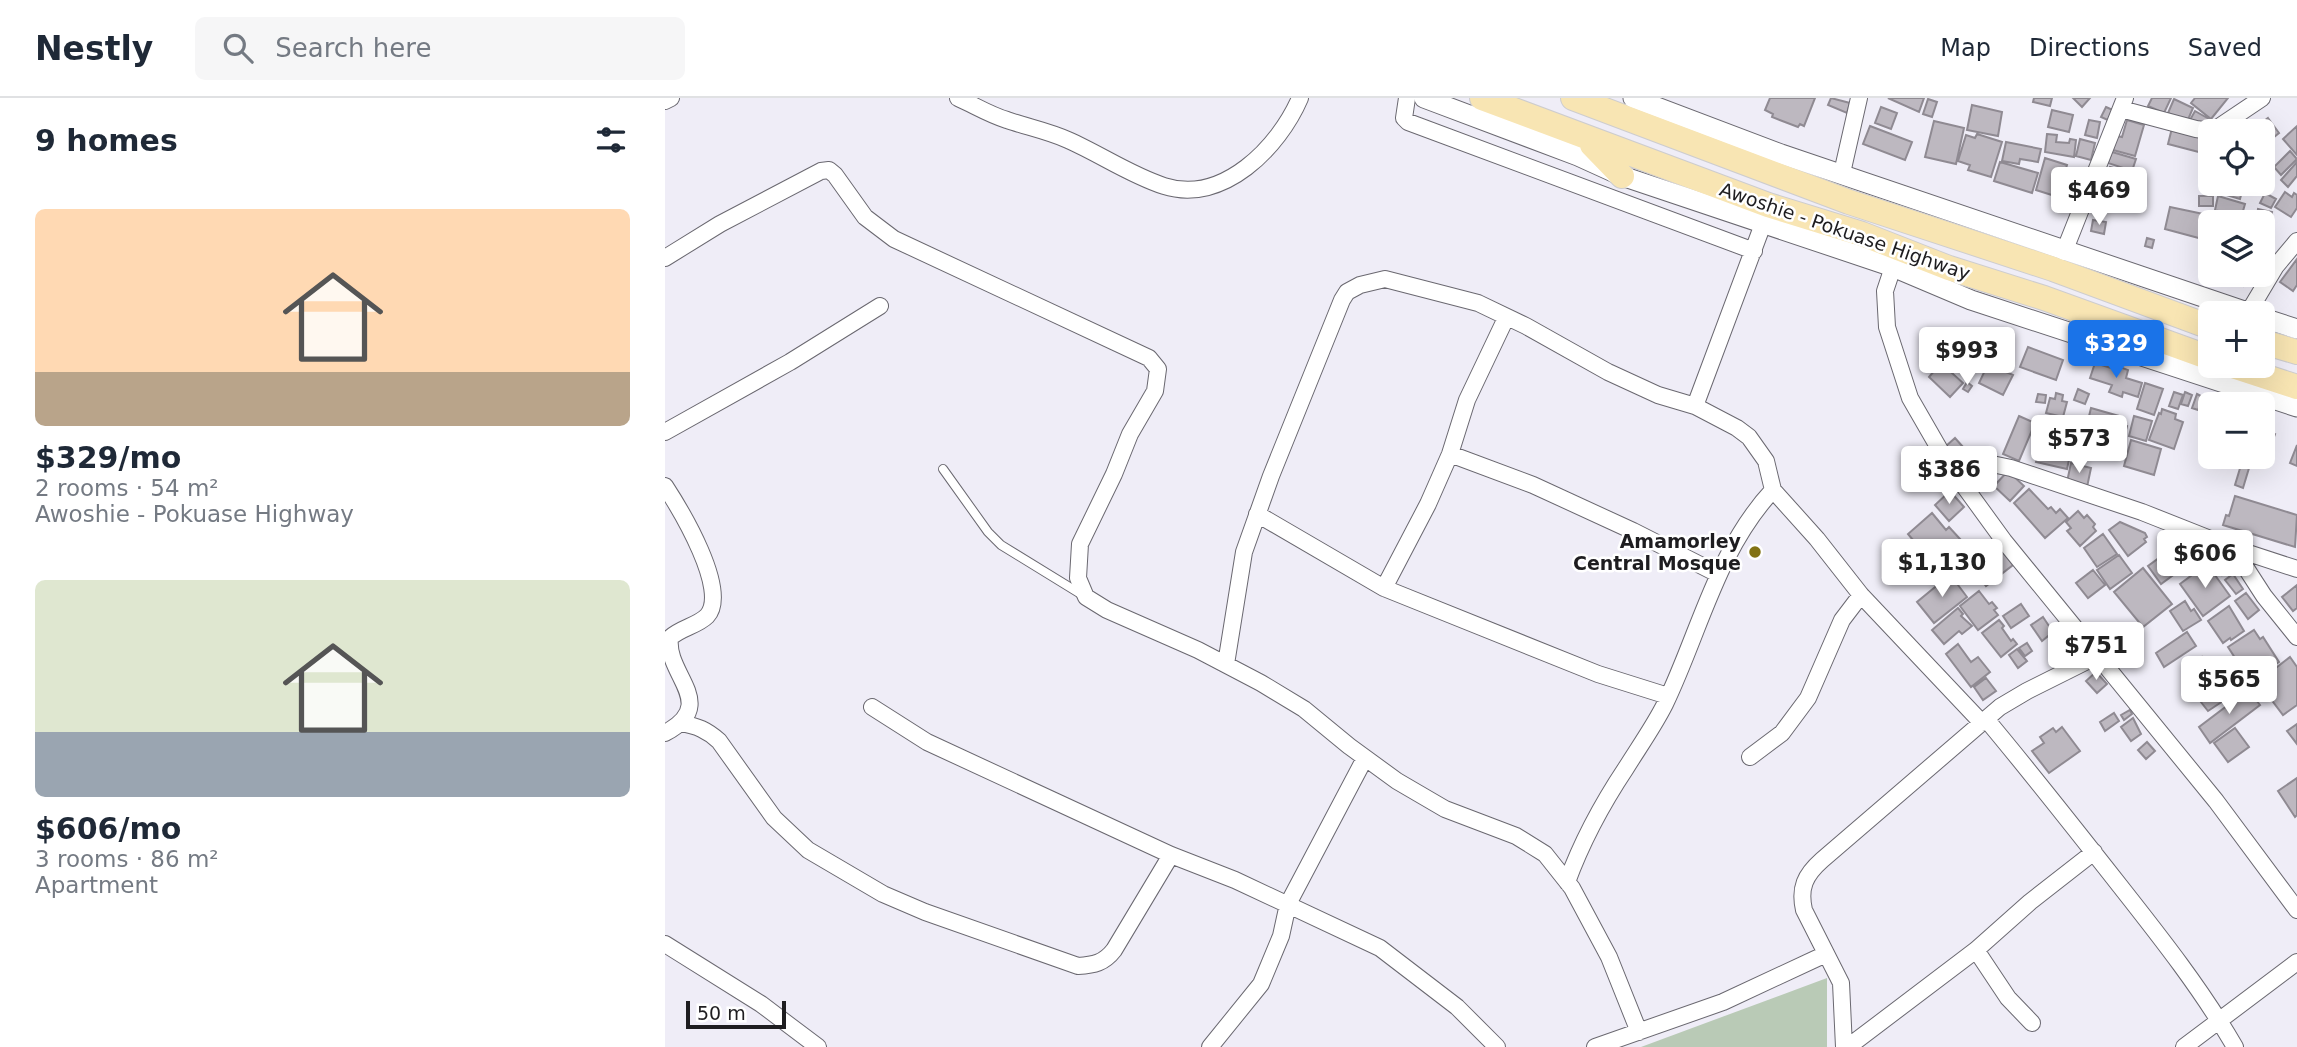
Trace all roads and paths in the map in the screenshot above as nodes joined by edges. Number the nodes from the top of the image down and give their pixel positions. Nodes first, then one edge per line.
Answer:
1 (671, 98) edge
2 (958, 98) edge
3 (1300, 98) edge
4 (1407, 98) edge
5 (1424, 98) edge
6 (1482, 98) edge
7 (1573, 98) edge
8 (1633, 98) edge
9 (1859, 98) edge
10 (2262, 98) edge
11 (665, 101) edge
12 (2123, 104) edge
13 (2230, 119) edge
14 (2198, 127) edge
15 (1584, 138) junction
16 (1842, 173) junction
17 (1622, 176) junction
18 (1763, 224) junction
19 (2297, 241) edge
20 (1754, 251) junction
21 (2064, 251) junction
22 (665, 258) edge
23 (1893, 267) junction
24 (2213, 301) edge
25 (2256, 301) edge
26 (880, 306) dead end
27 (1506, 318) junction
28 (2275, 322) edge
29 (2198, 323) edge
30 (2297, 329) edge
31 (2275, 346) edge
32 (2297, 352) edge
33 (2198, 354) edge
34 (2270, 378) edge
35 (2297, 387) edge
36 (1695, 406) junction
37 (2297, 407) edge
38 (665, 432) edge
39 (1450, 454) junction
40 (1948, 464) junction
41 (943, 469) dead end
42 (665, 486) edge
43 (1773, 490) junction
44 (1257, 514) junction
45 (2233, 548) junction
46 (2297, 569) edge
47 (1718, 574) junction
48 (1384, 588) junction
49 (1861, 595) junction
50 (1086, 597) junction
51 (2297, 638) edge
52 (2097, 656) junction
53 (1226, 664) junction
54 (1668, 696) junction
55 (872, 707) dead end
56 (1984, 721) junction
57 (681, 723) junction
58 (665, 733) edge
59 (1365, 758) junction
60 (1750, 758) dead end
61 (2094, 852) junction
62 (1171, 855) junction
63 (1567, 882) junction
64 (1288, 904) junction
65 (2297, 910) edge
66 (665, 944) edge
67 (1976, 950) junction
68 (1826, 954) junction
69 (2297, 962) edge
70 (2220, 1021) junction
71 (2032, 1023) dead end
72 (1639, 1031) junction
73 (1212, 1046) edge
74 (818, 1047) edge
75 (1497, 1047) edge
76 (1595, 1047) edge
77 (1846, 1047) edge
78 (2184, 1047) edge
79 (2235, 1047) edge

1 - 11 street
2 - 3 street
4 - 20 street
5 - 17 street
6 - 15 main road, Awoshie - Pokuase Highway
7 - 29 main road, Awoshie - Pokuase Highway
8 - 16 street
9 - 16 street
10 - 13 street
12 - 14 street
12 - 21 street
15 - 17 main road
15 - 33 main road, Awoshie - Pokuase Highway
16 - 21 street
17 - 18 street
18 - 20 street
18 - 23 street
19 - 25 street
20 - 36 street
21 - 24 street
22 - 50 street
23 - 37 street
23 - 40 street
26 - 38 street
27 - 36 street
27 - 39 street
27 - 44 street
28 - 30 street
31 - 32 main road
34 - 35 main road
36 - 43 street
39 - 47 street
39 - 48 street
40 - 45 street
40 - 52 street
41 - 50 lane
42 - 57 street
43 - 47 street
43 - 49 street
44 - 48 street
44 - 53 street
45 - 46 street
45 - 51 street
47 - 54 street
48 - 54 street
49 - 56 street
49 - 60 street
50 - 53 street
52 - 56 street
52 - 65 street
53 - 59 street
54 - 63 street
55 - 62 street
56 - 61 street
56 - 68 street
57 - 58 street
57 - 62 street
59 - 63 street
59 - 64 street
61 - 67 street
61 - 70 street
62 - 64 street
63 - 72 street
64 - 73 street
64 - 75 street
66 - 74 street
67 - 71 street
67 - 77 street
68 - 72 street
68 - 77 street
69 - 70 street
70 - 78 street
70 - 79 street
72 - 76 street

